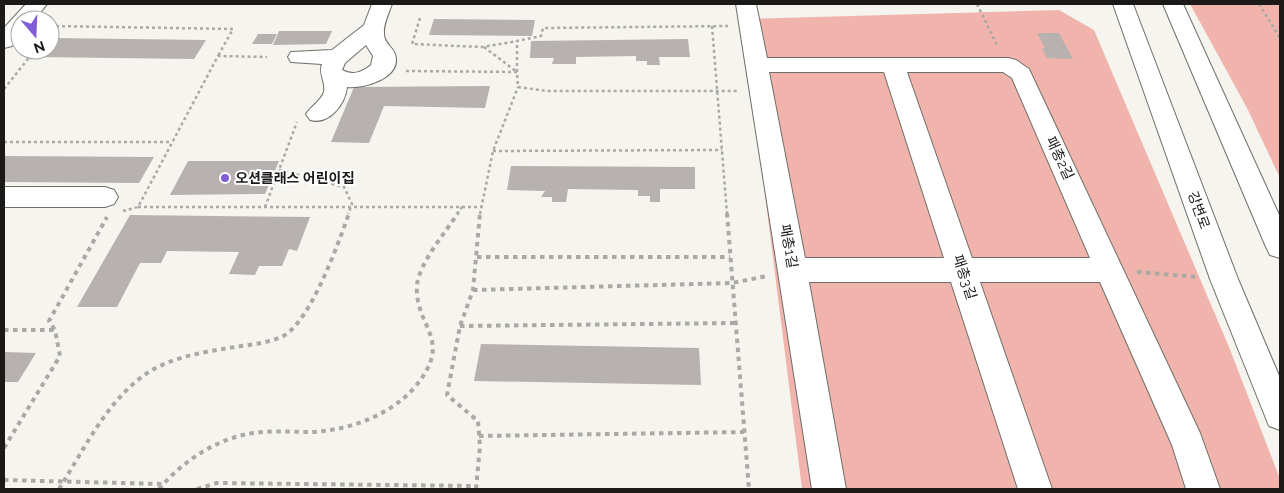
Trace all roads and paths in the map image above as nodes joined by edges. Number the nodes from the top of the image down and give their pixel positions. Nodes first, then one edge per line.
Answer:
1 (382, 4) edge
2 (746, 4) edge
3 (977, 4) edge
4 (1123, 4) edge
5 (1173, 4) edge
6 (1259, 4) edge
7 (420, 18) dead end
8 (374, 26) junction
9 (712, 26) junction
10 (730, 26) dead end
11 (60, 27) edge
12 (1280, 38) edge
13 (517, 41) junction
14 (483, 47) junction
15 (218, 56) junction
16 (267, 57) dead end
17 (298, 57) dead end
18 (27, 60) edge
19 (756, 65) junction
20 (893, 65) junction
21 (1008, 66) junction
22 (518, 72) junction
23 (372, 74) junction
24 (335, 75) junction
25 (518, 87) junction
26 (4, 89) edge
27 (717, 91) junction
28 (308, 116) joint
29 (4, 142) edge
30 (172, 142) junction
31 (722, 150) junction
32 (493, 151) junction
33 (278, 170) junction
34 (4, 197) edge
35 (138, 207) junction
36 (265, 207) junction
37 (352, 207) junction
38 (462, 207) junction
39 (481, 207) junction
40 (109, 208) junction
41 (1280, 247) edge
42 (730, 257) junction
43 (477, 258) junction
44 (793, 270) junction
45 (963, 270) junction
46 (1111, 270) junction
47 (1224, 279) junction
48 (732, 283) junction
49 (473, 290) junction
50 (735, 323) junction
51 (460, 326) junction
52 (4, 330) edge
53 (55, 330) junction
54 (1280, 415) edge
55 (744, 432) junction
56 (479, 436) junction
57 (4, 448) edge
58 (4, 480) edge
59 (64, 482) junction
60 (163, 484) junction
61 (476, 488) edge
62 (59, 489) edge
63 (158, 489) edge
64 (197, 489) edge
65 (749, 489) edge
66 (829, 489) edge
67 (1035, 489) edge
68 (1203, 489) edge

1 - 8 street
2 - 19 street, 패총1길
3 - 21 path
4 - 47 street, 강변로
5 - 41 street
6 - 12 path
7 - 14 path
8 - 23 street
8 - 24 street
9 - 10 path
9 - 13 path
9 - 27 path
11 - 15 path
13 - 14 path
13 - 22 path
14 - 22 path
15 - 16 path
15 - 30 path
17 - 24 street
18 - 26 path
19 - 20 street
19 - 44 street, 패총1길
20 - 21 street
20 - 45 street, 패총3길
21 - 46 street, 패총2길
22 - 23 path
22 - 25 path
23 - 24 street
24 - 28 street
25 - 27 path
25 - 32 path
27 - 31 path
28 - 33 path
29 - 30 path
30 - 35 path
31 - 32 path
31 - 42 path
32 - 39 path
33 - 36 path
33 - 37 path
34 - 40 street
35 - 36 path
35 - 40 path
36 - 37 path
37 - 38 path
37 - 59 path
38 - 39 path
38 - 60 path
39 - 43 path
40 - 53 path
42 - 43 path
42 - 48 path
43 - 49 path
44 - 45 street
44 - 48 path
44 - 66 street, 패총1길
45 - 46 street
45 - 67 street, 패총3길
46 - 47 path
46 - 68 street, 패총2길
47 - 54 street, 강변로
48 - 49 path
48 - 50 path
49 - 51 path
50 - 51 path
50 - 55 path
51 - 56 path
52 - 53 path
53 - 57 path
55 - 56 path
55 - 65 path
56 - 61 path
58 - 59 path
59 - 60 path
59 - 62 path
60 - 63 path
61 - 64 path

